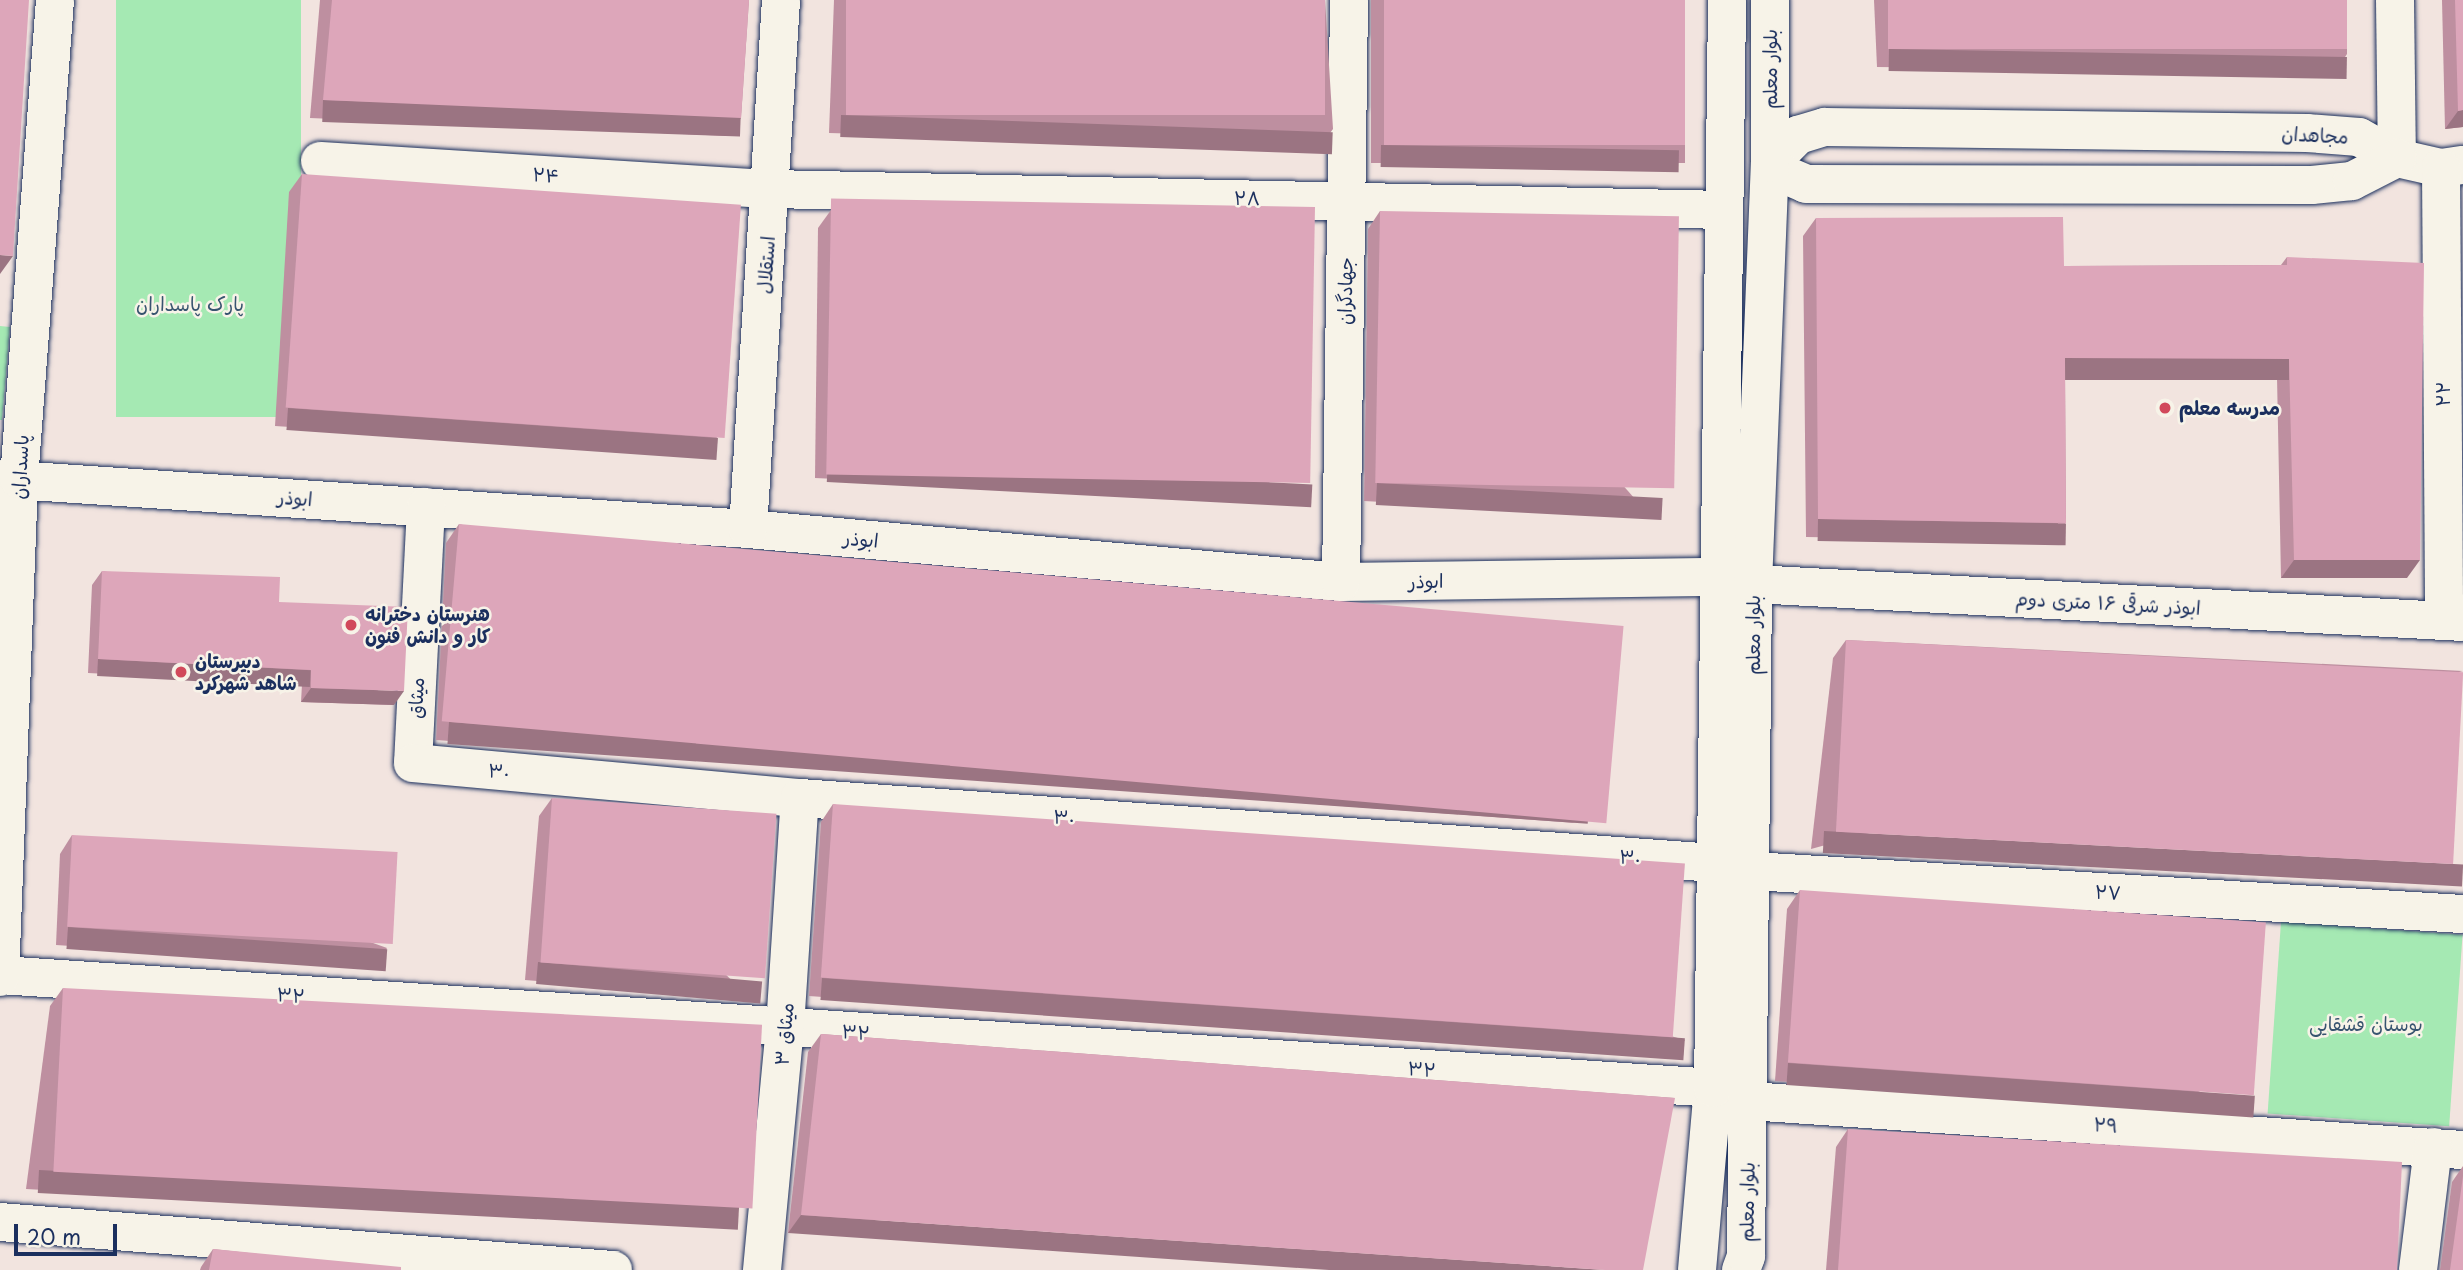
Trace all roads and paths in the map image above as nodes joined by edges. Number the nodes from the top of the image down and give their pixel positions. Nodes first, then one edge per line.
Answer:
1 (55, 0) edge
2 (781, 0) edge
3 (1349, 0) edge
4 (1727, 0) edge
5 (1770, 0) edge
6 (2395, 0) edge
7 (2397, 158) junction
8 (320, 161) dead end
9 (1724, 161) junction
10 (1770, 163) junction
11 (2452, 166) edge
12 (771, 189) junction
13 (1346, 200) junction
14 (1724, 210) junction
15 (15, 307) edge
16 (9, 479) edge
17 (426, 507) junction
18 (748, 529) junction
19 (1738, 581) junction
20 (1341, 582) junction
21 (2453, 621) edge
22 (413, 763) joint
23 (800, 798) junction
24 (1716, 863) junction
25 (1753, 870) junction
26 (2463, 914) edge
27 (0, 976) edge
28 (785, 1027) junction
29 (1713, 1088) junction
30 (1749, 1101) junction
31 (2448, 1149) edge
32 (0, 1222) edge
33 (186, 1253) edge
34 (410, 1262) edge
35 (613, 1270) edge
36 (762, 1270) edge
37 (1697, 1270) edge
38 (1741, 1270) edge
39 (2418, 1270) edge

1 - 15 street, پاسداران
2 - 12 street, استقلال
3 - 13 street, جهادگران
4 - 9 street, بلوار معلم
5 - 10 street, بلوار معلم
6 - 7 street
7 - 10 street
7 - 10 street, مجاهدان
7 - 11 street, مجاهدان
8 - 12 street, ۲۴
9 - 10 street
9 - 14 street, بلوار معلم
10 - 19 street, بلوار معلم
11 - 21 street, ۲۲
12 - 13 street, ۲۸
12 - 18 street, استقلال
13 - 14 street, ۲۸
13 - 20 street, جهادگران
14 - 19 street, بلوار معلم
15 - 16 street, پاسداران
16 - 17 street, ابوذر
16 - 27 street, پاسداران
17 - 18 street, ابوذر
17 - 22 street, میثاق
18 - 20 street, ابوذر
19 - 20 street, ابوذر
19 - 21 street, ابوذر شرقی ۱۶ متری دوم
19 - 24 street, بلوار معلم
19 - 25 street, بلوار معلم
22 - 23 street, ۳۰
23 - 24 street, ۳۰
23 - 28 street, میثاق ۳
24 - 29 street, بلوار معلم
25 - 26 street, ۲۷
25 - 30 street, بلوار معلم
27 - 28 street, ۳۲
28 - 29 street, ۳۲
28 - 36 street, میثاق ۳
29 - 37 street, بلوار معلم
30 - 31 street, ۲۹
30 - 38 street, بلوار معلم
31 - 39 street
32 - 33 street
33 - 34 street
34 - 35 street

